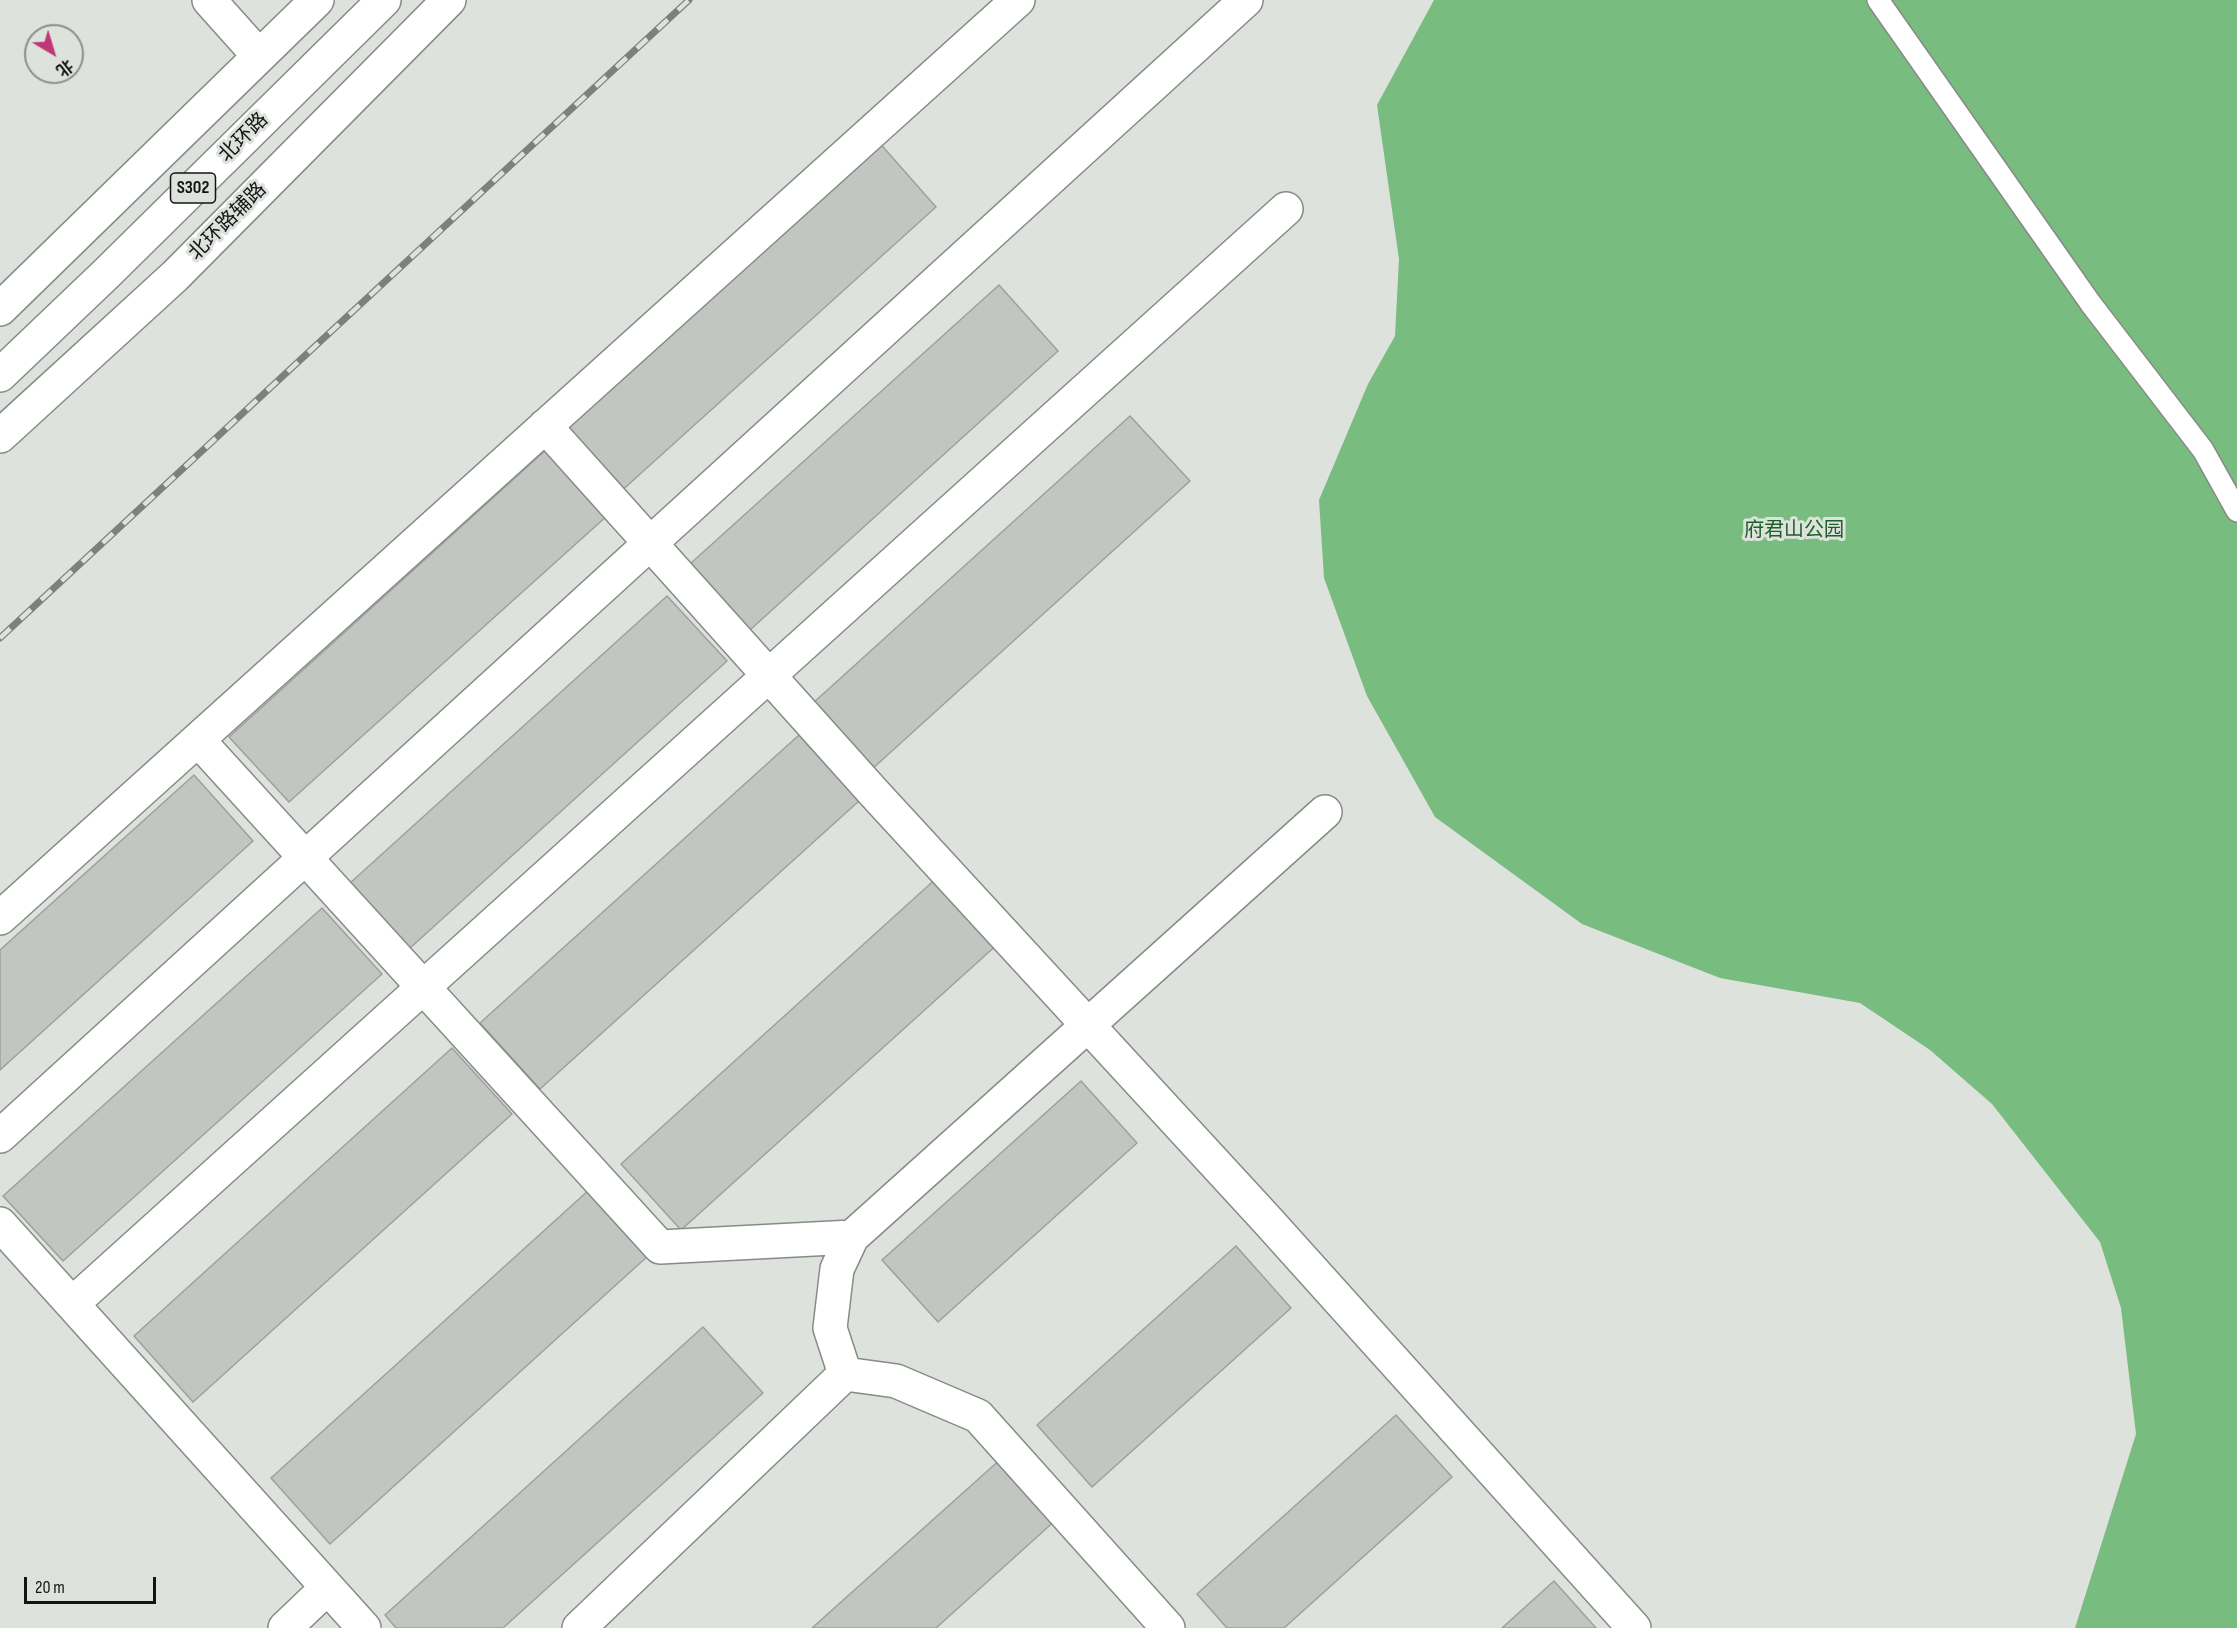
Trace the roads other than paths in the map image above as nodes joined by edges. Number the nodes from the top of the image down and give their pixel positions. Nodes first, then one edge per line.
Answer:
1 (209, 0) edge
2 (317, 0) edge
3 (384, 0) edge
4 (449, 0) edge
5 (1018, 0) edge
6 (1246, 0) edge
7 (1878, 0) edge
8 (259, 56) junction
9 (1286, 208) dead end
10 (0, 309) edge
11 (0, 375) edge
12 (545, 426) junction
13 (0, 436) edge
14 (2237, 511) edge
15 (650, 543) junction
16 (769, 675) junction
17 (198, 740) junction
18 (1325, 812) dead end
19 (305, 858) junction
20 (0, 918) edge
21 (423, 987) junction
22 (1088, 1025) junction
23 (0, 1136) edge
24 (0, 1224) edge
25 (852, 1237) junction
26 (72, 1304) junction
27 (845, 1374) junction
28 (327, 1588) junction
29 (285, 1628) edge
30 (364, 1628) edge
31 (579, 1628) edge
32 (1168, 1628) edge
33 (1634, 1628) edge

1 - 8 main road
2 - 8 main road, S302
3 - 11 main road, 北环路 / S302
4 - 13 main road, 北环路辅路
5 - 12 main road
6 - 15 main road
7 - 14 lane
8 - 10 main road, S302
9 - 16 main road
12 - 15 main road
12 - 17 main road
15 - 16 main road
15 - 19 main road
16 - 21 main road
16 - 22 main road
17 - 19 main road
17 - 20 main road
18 - 22 main road
19 - 21 main road
19 - 23 main road
21 - 25 main road
21 - 26 main road
22 - 25 main road
22 - 33 main road
24 - 26 main road
25 - 27 main road
26 - 28 main road
27 - 31 main road
27 - 32 main road
28 - 29 main road
28 - 30 main road

